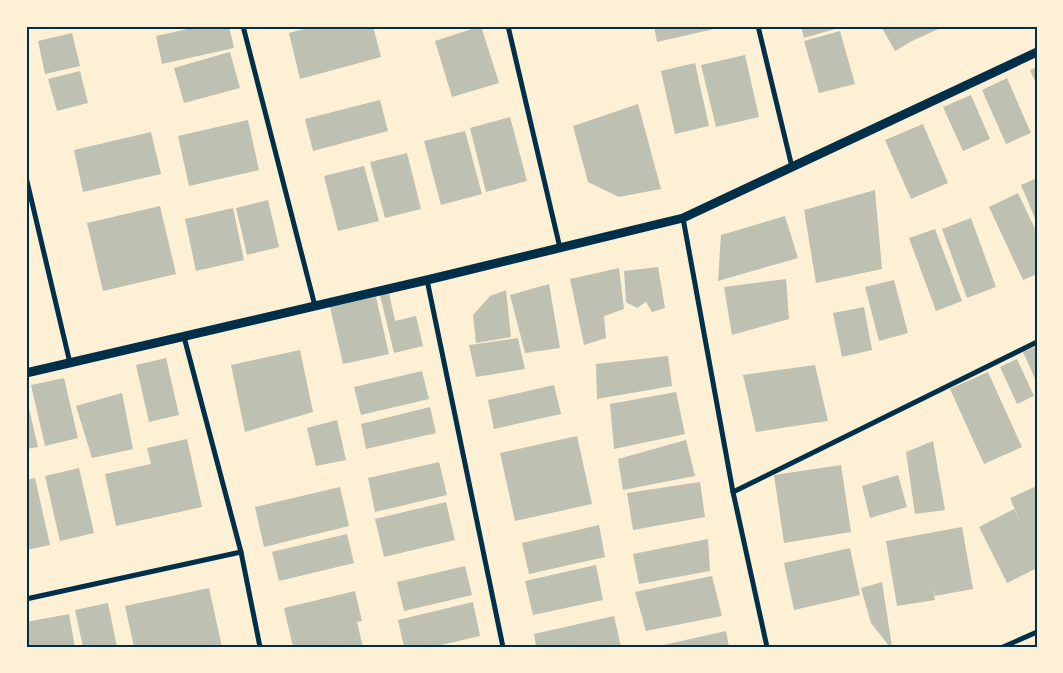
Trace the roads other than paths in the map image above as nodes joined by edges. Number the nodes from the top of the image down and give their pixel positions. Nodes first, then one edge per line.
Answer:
1 (243, 26) edge
2 (508, 26) edge
3 (758, 26) edge
4 (1037, 52) edge
5 (792, 167) junction
6 (26, 177) edge
7 (683, 218) junction
8 (560, 248) junction
9 (427, 280) junction
10 (315, 306) junction
11 (184, 337) junction
12 (1037, 342) edge
13 (70, 363) junction
14 (26, 373) edge
15 (733, 492) junction
16 (241, 552) junction
17 (26, 599) edge
18 (1037, 632) edge
19 (260, 647) edge
20 (503, 647) edge
21 (767, 647) edge
22 (1003, 647) edge

1 - 10 street
2 - 8 street
3 - 5 street
4 - 5 street
5 - 7 street
6 - 13 street
7 - 8 street
7 - 15 street
8 - 9 street
9 - 10 street
9 - 20 street
10 - 11 street
11 - 13 street
11 - 16 street
12 - 15 street
13 - 14 street
15 - 21 street
16 - 17 street
16 - 19 street
18 - 22 street

